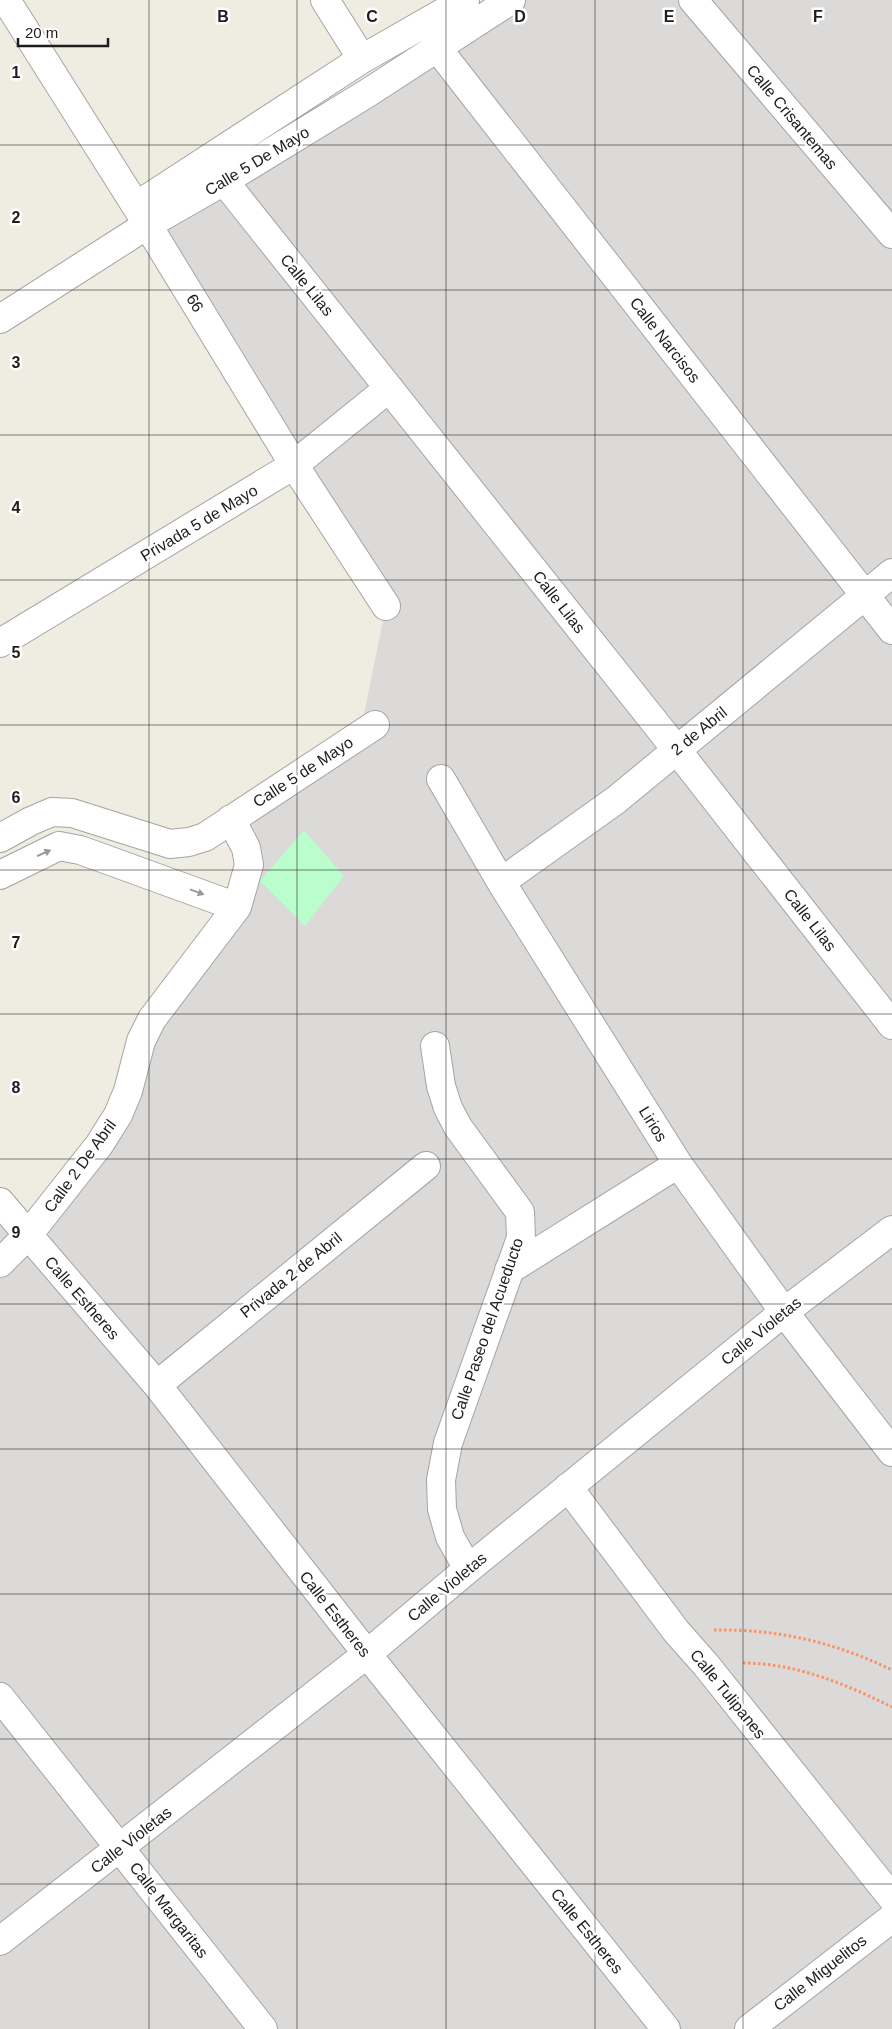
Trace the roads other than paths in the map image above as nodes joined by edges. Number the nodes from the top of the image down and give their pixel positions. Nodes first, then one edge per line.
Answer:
1 (6, 0) edge
2 (325, 0) edge
3 (465, 0) edge
4 (511, 0) edge
5 (693, 0) edge
6 (438, 49) junction
7 (362, 60) junction
8 (224, 181) junction
9 (142, 215) junction
10 (892, 234) edge
11 (0, 319) edge
12 (390, 388) junction
13 (294, 465) junction
14 (892, 573) edge
15 (865, 596) junction
16 (386, 606) dead end
17 (892, 630) edge
18 (0, 643) edge
19 (375, 725) dead end
20 (676, 749) junction
21 (441, 778) dead end
22 (231, 819) junction
23 (0, 838) edge
24 (0, 875) edge
25 (501, 882) junction
26 (237, 907) junction
27 (892, 1025) edge
28 (435, 1046) dead end
29 (678, 1164) junction
30 (426, 1166) dead end
31 (0, 1202) edge
32 (892, 1230) edge
33 (28, 1236) junction
34 (0, 1263) edge
35 (509, 1270) junction
36 (784, 1312) junction
37 (157, 1384) junction
38 (892, 1452) edge
39 (568, 1487) junction
40 (468, 1568) junction
41 (367, 1654) junction
42 (0, 1696) edge
43 (120, 1848) junction
44 (892, 1898) edge
45 (892, 1918) edge
46 (3, 1932) edge
47 (263, 2029) edge
48 (666, 2029) edge
49 (749, 2029) edge

1 - 9 street, 66
2 - 7 street
3 - 7 street
4 - 6 street, Calle 5 De Mayo
5 - 10 street, Calle Crisantemas
6 - 8 street, Calle 5 De Mayo
6 - 15 street, Calle Narcisos
7 - 9 street
8 - 9 street, Calle 5 De Mayo
8 - 12 street, Calle Lilas
9 - 11 street, Calle 5 De Mayo
9 - 13 street, 66
12 - 13 street, Privada 5 de Mayo
12 - 20 street, Calle Lilas
13 - 16 street, 66
13 - 18 street, Privada 5 de Mayo
14 - 15 street, 2 de Abril
15 - 17 street, Calle Narcisos
15 - 20 street, 2 de Abril
19 - 22 street, Calle 5 de Mayo
20 - 25 street, 2 de Abril
20 - 27 street, Calle Lilas
21 - 25 street, Lirios
22 - 23 street
22 - 26 street
24 -> 26 street
25 - 29 street, Lirios
26 - 33 street, Calle 2 De Abril
28 - 35 street, Calle Paseo del Acueducto
29 - 35 street
29 - 36 street, Lirios
30 - 37 street, Privada 2 de Abril
31 - 33 street, Calle Estheres
32 - 36 street, Calle Violetas
33 - 34 street, Calle 2 De Abril
33 - 37 street, Calle Estheres
35 - 40 street, Calle Paseo del Acueducto
36 - 38 street, Lirios
36 - 39 street, Calle Violetas
37 - 41 street, Calle Estheres
39 - 40 street, Calle Violetas
39 - 44 street, Calle Tulipanes
40 - 41 street, Calle Violetas
41 - 43 street, Calle Violetas
41 - 48 street, Calle Estheres
42 - 43 street, Calle Margaritas
43 - 46 street, Calle Violetas
43 - 47 street, Calle Margaritas
45 - 49 street, Calle Miguelitos

